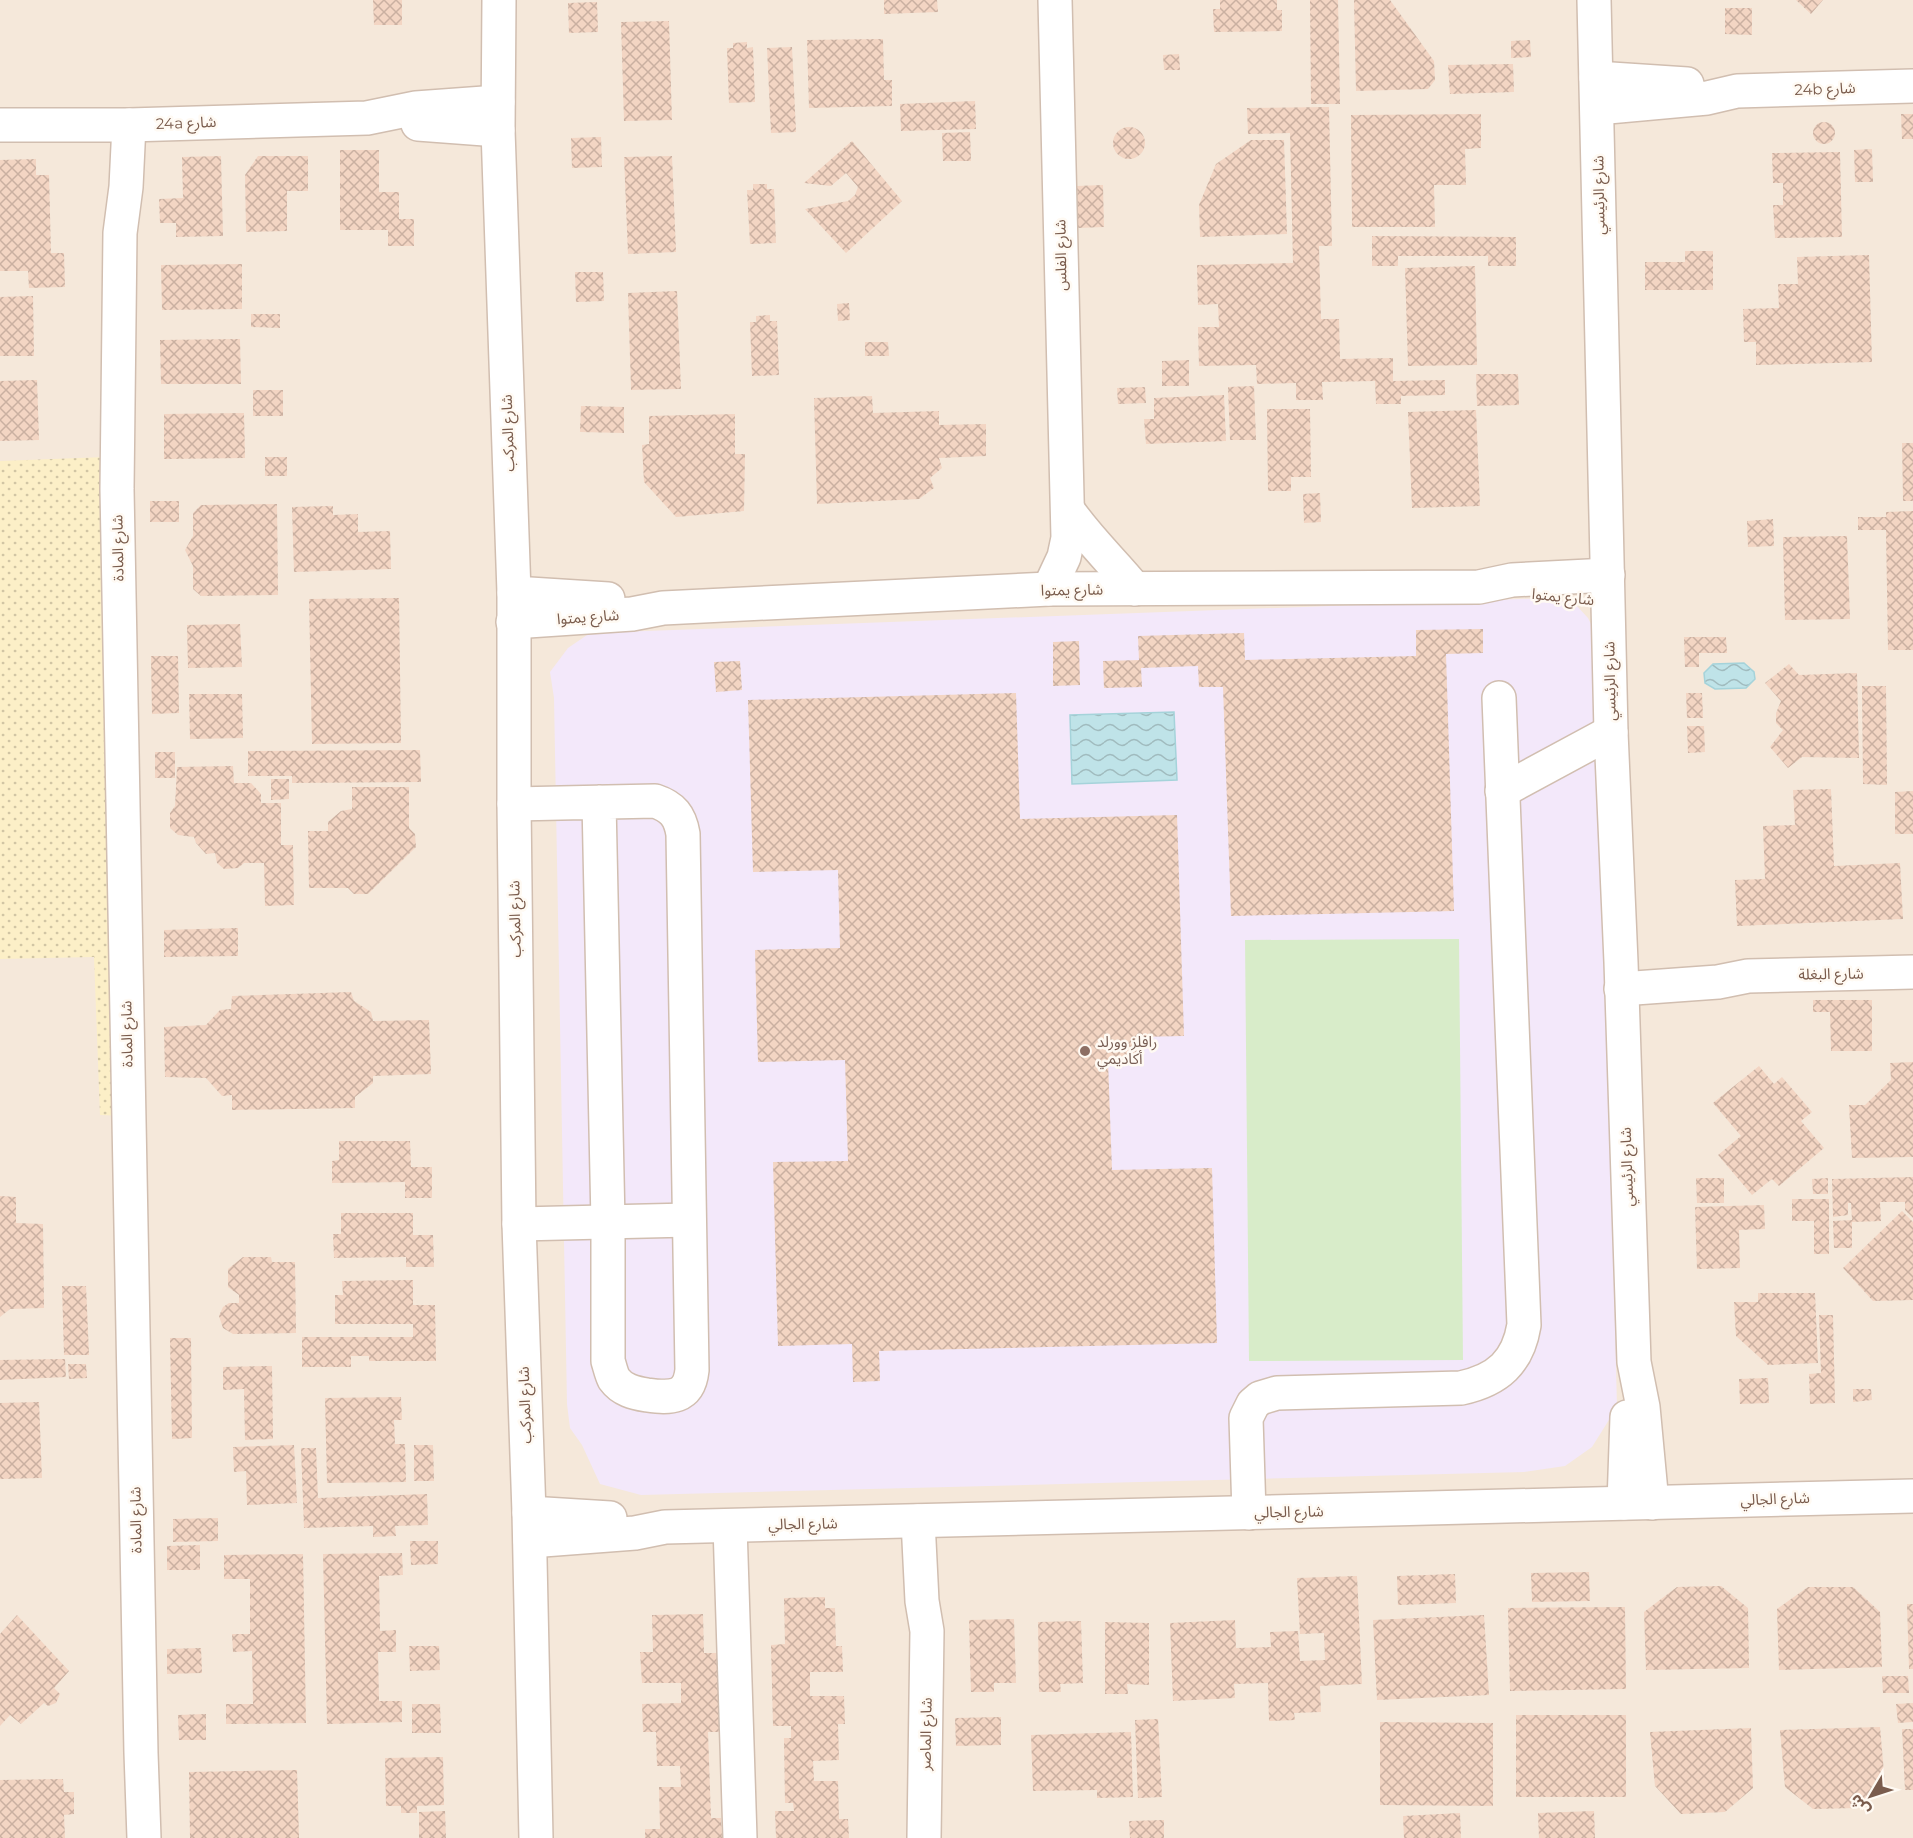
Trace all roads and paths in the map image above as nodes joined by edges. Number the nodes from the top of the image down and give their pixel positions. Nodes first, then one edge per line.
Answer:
1 (499, 0) edge
2 (1055, 0) edge
3 (1594, 0) edge
4 (1913, 86) edge
5 (1596, 93) junction
6 (498, 116) junction
7 (0, 125) edge
8 (117, 125) junction
9 (1068, 510) junction
10 (1609, 588) junction
11 (1136, 589) junction
12 (1049, 590) junction
13 (514, 608) junction
14 (1499, 698) dead end
15 (1611, 732) junction
16 (1502, 791) junction
17 (598, 802) junction
18 (514, 804) junction
19 (1913, 972) edge
20 (1621, 975) junction
21 (690, 1220) junction
22 (608, 1222) junction
23 (519, 1224) junction
24 (1913, 1496) edge
25 (1638, 1503) junction
26 (1249, 1513) junction
27 (930, 1521) junction
28 (730, 1526) junction
29 (530, 1527) junction
30 (144, 1838) edge
31 (536, 1838) edge
32 (740, 1838) edge
33 (924, 1838) edge

1 - 6 street, شارع المركب
2 - 9 street, شارع الفلس
3 - 5 street, شارع الرئيسي
4 - 5 street, 24b شارع
5 - 10 street, شارع الرئيسي
6 - 8 street, 24a شارع
6 - 13 street, شارع المركب
7 - 8 street, 24a شارع
8 - 30 street, شارع المادة
9 - 11 street
9 - 12 street, شارع الفلس
10 - 11 street, شارع يمتوا
10 - 15 street, شارع الرئيسي
11 - 12 street, شارع يمتوا
12 - 13 street, شارع يمتوا
13 - 18 street, شارع المركب
14 - 16 street
15 - 16 street
15 - 20 street, شارع الرئيسي
16 - 26 street
17 - 18 street
17 - 21 street
17 - 22 street
18 - 23 street, شارع المركب
19 - 20 street, شارع البغلة
20 - 25 street, شارع الرئيسي
21 - 22 street
21 - 22 street
22 - 23 street
23 - 29 street, شارع المركب
24 - 25 street, شارع الجالي
25 - 26 street, شارع الجالي
26 - 27 street, شارع الجالي
27 - 28 street, شارع الجالي
27 - 33 street, شارع الماصر
28 - 29 street, شارع الجالي
28 - 32 street
29 - 31 street, شارع المركب

